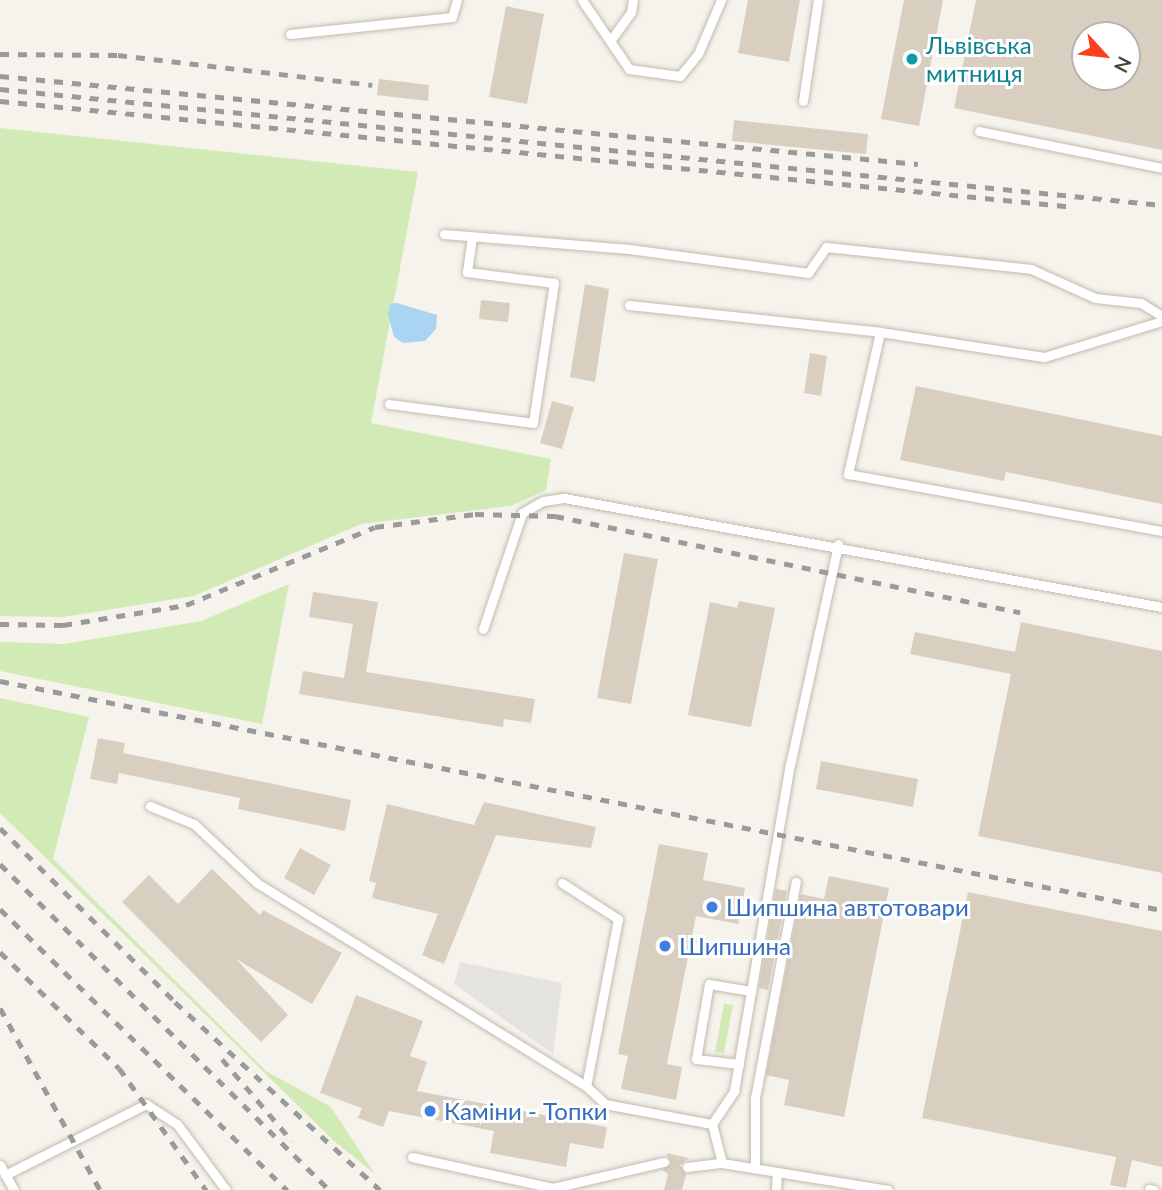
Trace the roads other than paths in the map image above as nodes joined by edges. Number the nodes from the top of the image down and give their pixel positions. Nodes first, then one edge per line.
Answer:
1 (457, 0) edge
2 (582, 0) edge
3 (633, 0) edge
4 (721, 0) edge
5 (818, 0) edge
6 (290, 34) dead end
7 (610, 41) junction
8 (803, 101) dead end
9 (979, 131) dead end
10 (1162, 168) edge
11 (444, 234) dead end
12 (472, 238) junction
13 (629, 304) dead end
14 (1162, 316) edge
15 (1162, 321) edge
16 (880, 332) junction
17 (389, 404) dead end
18 (1162, 531) edge
19 (838, 544) junction
20 (1162, 607) edge
21 (483, 629) dead end
22 (150, 806) dead end
23 (796, 882) dead end
24 (562, 883) dead end
25 (751, 991) junction
26 (739, 1064) junction
27 (586, 1086) junction
28 (712, 1124) junction
29 (412, 1157) dead end
30 (664, 1161) dead end
31 (722, 1163) junction
32 (0, 1165) edge
33 (687, 1167) dead end
34 (755, 1168) junction
35 (777, 1172) junction
36 (5, 1175) junction
37 (553, 1189) edge
38 (14, 1190) edge
39 (226, 1190) edge
40 (776, 1190) edge
41 (888, 1190) edge

1 - 6 lane
2 - 7 lane
3 - 7 lane
4 - 7 lane
5 - 8 lane
9 - 10 lane
11 - 12 lane
12 - 14 lane
12 - 17 lane
13 - 16 lane
15 - 16 lane
16 - 18 lane
19 - 20 lane
19 - 21 lane
19 - 25 lane
22 - 27 lane
23 - 34 lane
24 - 27 lane
25 - 26 lane
25 - 26 lane
26 - 28 lane
27 - 28 lane
28 - 31 lane
29 - 37 lane
30 - 37 lane
31 - 33 lane
31 - 34 lane
32 - 36 lane
34 - 35 lane
35 - 40 lane
35 - 41 lane
36 - 38 lane
36 - 39 lane

